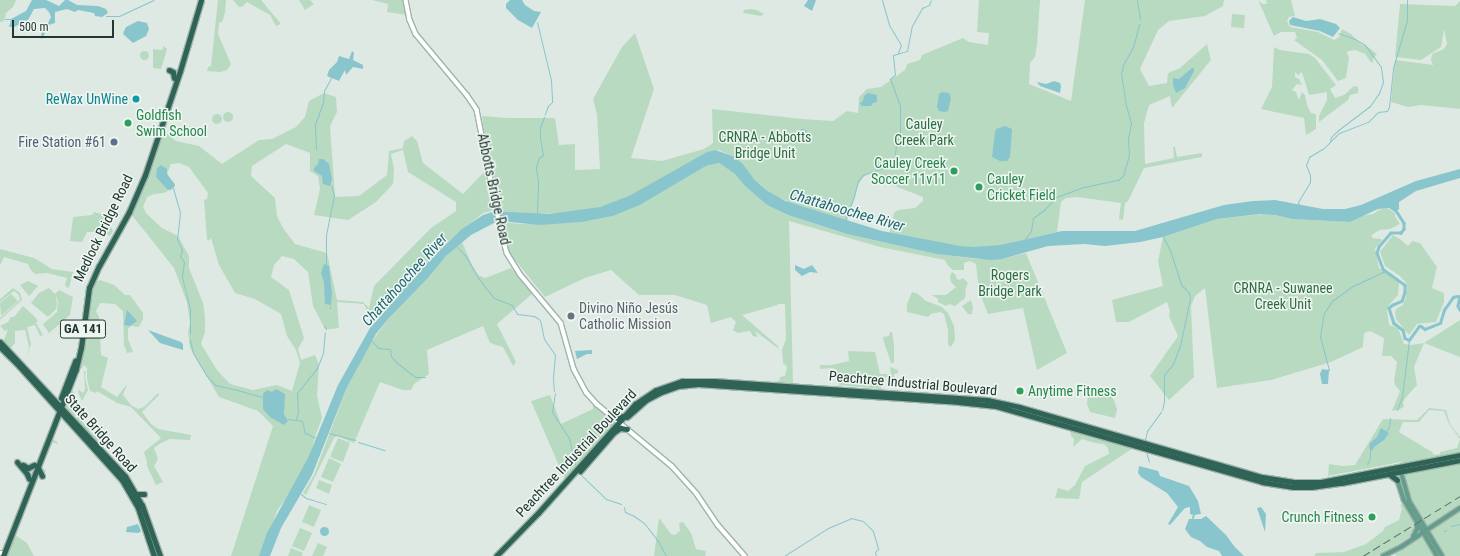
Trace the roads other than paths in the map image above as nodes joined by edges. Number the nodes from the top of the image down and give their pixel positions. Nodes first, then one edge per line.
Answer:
1 (200, 0) edge
2 (406, 0) edge
3 (422, 39) dead end
4 (430, 53) junction
5 (169, 70) dead end
6 (174, 78) junction
7 (162, 119) junction
8 (100, 277) dead end
9 (87, 297) junction
10 (0, 342) edge
11 (0, 347) edge
12 (761, 386) junction
13 (63, 392) junction
14 (52, 396) junction
15 (59, 407) junction
16 (626, 416) junction
17 (611, 417) junction
18 (67, 419) junction
19 (620, 424) junction
20 (53, 426) junction
21 (627, 429) junction
22 (613, 431) junction
23 (1460, 455) edge
24 (1460, 460) edge
25 (17, 462) dead end
26 (23, 465) dead end
27 (35, 466) junction
28 (1397, 470) junction
29 (1408, 470) junction
30 (1389, 474) junction
31 (30, 479) junction
32 (1399, 479) junction
33 (136, 494) junction
34 (1404, 500) junction
35 (142, 505) junction
36 (1460, 508) edge
37 (1414, 510) junction
38 (1419, 522) junction
39 (1437, 523) junction
40 (1424, 530) junction
41 (1412, 539) junction
42 (1429, 539) junction
43 (1, 554) edge
44 (154, 556) edge
45 (160, 556) edge
46 (496, 556) edge
47 (500, 556) edge
48 (745, 556) edge
49 (1383, 556) edge
50 (1437, 556) edge
51 (1442, 556) edge

1 - 6 highway, Medlock Bridge Road / GA 141
1 - 7 highway, Medlock Bridge Road / GA 141
2 - 4 main road, Abbotts Bridge Road
3 - 4 main road
4 - 17 main road, Abbotts Bridge Road
5 - 6 highway
6 - 7 highway, Medlock Bridge Road / GA 141
7 - 9 highway, Medlock Bridge Road / GA 141
7 - 13 highway, Medlock Bridge Road / GA 141
8 - 9 highway, Medlock Bridge Road
9 - 15 highway, Medlock Bridge Road / GA 141
10 - 14 highway, State Bridge Road
11 - 15 highway, State Bridge Road
12 - 16 highway, Peachtree Industrial Boulevard
12 - 28 highway, Peachtree Industrial Boulevard
12 - 30 highway, Peachtree Industrial Boulevard
13 - 14 highway
13 - 15 highway, Medlock Bridge Road / GA 141
14 - 15 highway, State Bridge Road
15 - 18 highway, State Bridge Road
15 - 20 highway, Medlock Bridge Road / GA 141
15 - 27 highway, Medlock Bridge Road / GA 141
15 - 33 highway, State Bridge Road
16 - 17 highway
16 - 19 highway, Peachtree Industrial Boulevard
16 - 21 highway
17 - 19 main road, Abbotts Bridge Road
17 - 22 highway
18 - 20 highway
18 - 44 highway, State Bridge Road
19 - 21 main road, Abbotts Bridge Road
19 - 22 highway, Peachtree Industrial Boulevard
20 - 27 highway, Medlock Bridge Road / GA 141
21 - 22 highway
21 - 48 main road, Abbotts Bridge Road
22 - 46 highway, Peachtree Industrial Boulevard
22 - 47 highway, Peachtree Industrial Boulevard
23 - 28 highway, Peachtree Industrial Boulevard
24 - 29 highway, Peachtree Industrial Boulevard
25 - 31 highway
26 - 27 highway
27 - 31 highway, Medlock Bridge Road / GA 141
27 - 31 highway
28 - 29 highway, Peachtree Industrial Boulevard
28 - 30 highway, Peachtree Industrial Boulevard
28 - 32 main road
29 - 32 highway
30 - 32 highway
31 - 43 highway, Medlock Bridge Road / GA 141
32 - 34 main road
32 - 37 main road
33 - 35 highway, State Bridge Road
33 - 35 highway
34 - 37 main road
34 - 38 main road
35 - 45 highway, State Bridge Road
36 - 39 main road
37 - 38 main road
38 - 39 main road
38 - 40 main road
38 - 41 main road
39 - 40 main road
39 - 42 main road
40 - 41 main road
40 - 42 main road
41 - 42 main road
41 - 49 main road
42 - 50 main road
42 - 51 main road

